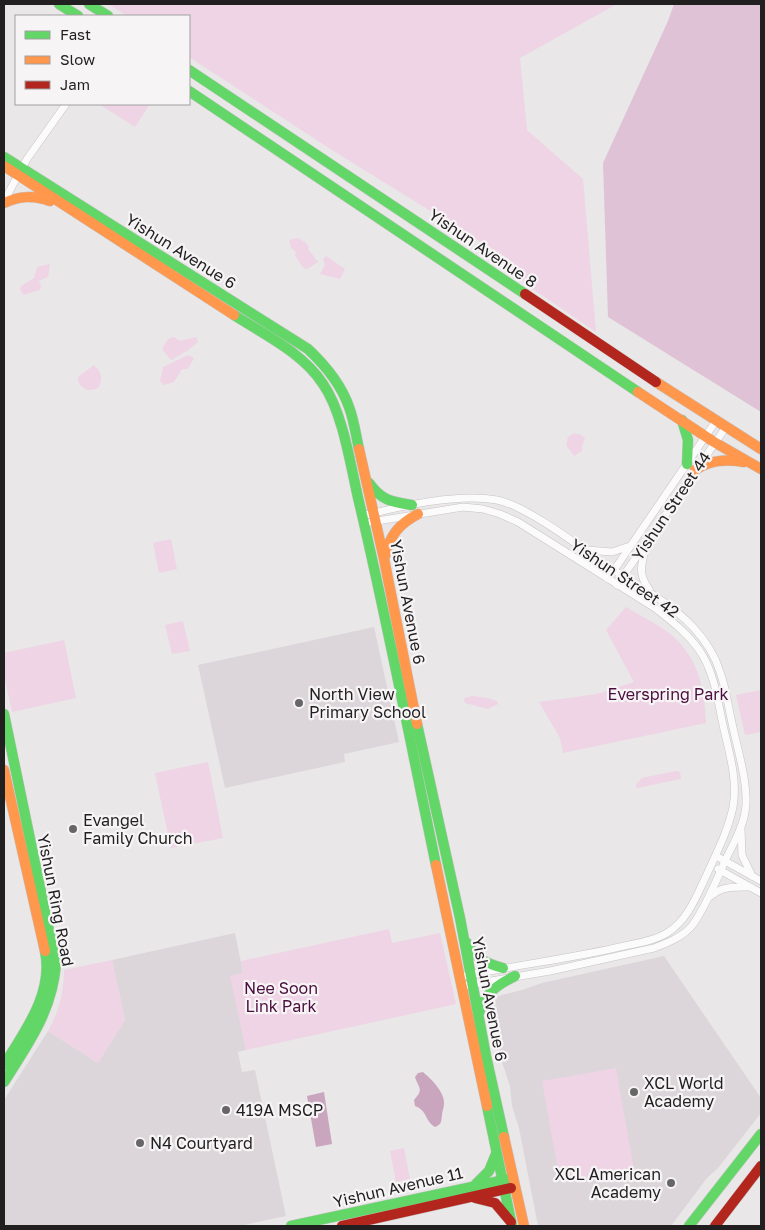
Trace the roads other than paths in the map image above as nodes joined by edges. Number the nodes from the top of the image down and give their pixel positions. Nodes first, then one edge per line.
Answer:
1 (59, 4) edge
2 (89, 4) edge
3 (76, 15) edge
4 (106, 15) edge
5 (190, 71) edge
6 (190, 92) edge
7 (65, 105) edge
8 (4, 157) edge
9 (4, 166) edge
10 (19, 172) junction
11 (4, 202) edge
12 (60, 203) junction
13 (175, 264) junction
14 (168, 274) junction
15 (682, 420) junction
16 (716, 421) junction
17 (726, 427) junction
18 (705, 435) junction
19 (714, 442) junction
20 (761, 449) edge
21 (750, 463) junction
22 (691, 467) junction
23 (761, 469) edge
24 (365, 476) junction
25 (412, 505) junction
26 (418, 514) junction
27 (374, 517) junction
28 (363, 520) junction
29 (646, 542) junction
30 (631, 546) junction
31 (584, 550) junction
32 (384, 559) junction
33 (614, 570) junction
34 (623, 576) junction
35 (608, 579) junction
36 (617, 585) junction
37 (651, 593) junction
38 (4, 714) edge
39 (4, 770) edge
40 (20, 820) junction
41 (740, 829) junction
42 (716, 856) junction
43 (725, 861) junction
44 (711, 865) junction
45 (721, 870) junction
46 (450, 872) junction
47 (753, 876) junction
48 (761, 880) edge
49 (750, 886) junction
50 (761, 893) edge
51 (444, 899) junction
52 (707, 900) junction
53 (462, 933) junction
54 (503, 968) junction
55 (515, 976) junction
56 (466, 980) junction
57 (478, 1016) junction
58 (4, 1065) edge
59 (4, 1082) edge
60 (761, 1134) edge
61 (497, 1151) junction
62 (761, 1166) edge
63 (509, 1184) junction
64 (474, 1186) junction
65 (472, 1197) junction
66 (440, 1198) junction
67 (512, 1224) edge
68 (291, 1226) edge
69 (342, 1226) edge
70 (524, 1226) edge
71 (690, 1226) edge
72 (715, 1226) edge

1 - 3 main road
2 - 4 main road
5 - 16 main road, Yishun Avenue 8
6 - 15 main road, Yishun Avenue 8
7 - 10 street
8 - 10 main road, Yishun Avenue 6
9 - 10 main road, Yishun Avenue 6
10 - 11 street
10 - 12 main road, Yishun Avenue 6
10 - 13 main road, Yishun Avenue 6
11 - 12 main road
12 - 14 main road, Yishun Avenue 6
13 - 14 main road
13 - 24 main road, Yishun Avenue 6
14 - 28 main road, Yishun Avenue 6
15 - 18 main road, Yishun Avenue 8
15 - 22 main road
16 - 17 main road, Yishun Avenue 8
16 - 18 street, Yishun Street 44
17 - 19 street, Yishun Street 44
17 - 20 main road, Yishun Avenue 8
18 - 19 main road, Yishun Avenue 8
18 - 22 street, Yishun Street 44
19 - 21 main road, Yishun Avenue 8
19 - 22 street, Yishun Street 44
21 - 22 main road
21 - 23 main road, Yishun Avenue 8
22 - 29 street, Yishun Street 44
22 - 30 street, Yishun Street 44
24 - 25 main road
24 - 27 main road, Yishun Avenue 6
25 - 27 street, Yishun Street 42
25 - 31 street, Yishun Street 42
26 - 27 street, Yishun Street 42
26 - 32 main road
26 - 35 street, Yishun Street 42
27 - 28 street, Yishun Street 42
27 - 32 main road, Yishun Avenue 6
28 - 51 main road, Yishun Avenue 6
29 - 34 street, Yishun Street 44
29 - 37 street
30 - 31 street
30 - 33 street, Yishun Street 44
31 - 33 street, Yishun Street 42
32 - 46 main road, Yishun Avenue 6
33 - 34 street, Yishun Street 42
33 - 35 street, Yishun Street 44
34 - 36 street, Yishun Street 44
34 - 37 street, Yishun Street 42
35 - 36 street, Yishun Street 42
36 - 42 street, Yishun Street 42
37 - 41 street, Yishun Street 42
38 - 40 main road, Yishun Ring Road
39 - 40 main road, Yishun Ring Road
40 - 58 main road, Yishun Ring Road
40 - 59 main road, Yishun Ring Road
41 - 43 street, Yishun Street 42
41 - 47 street
42 - 43 street
42 - 44 street, Yishun Street 42
43 - 45 street, Yishun Street 42
43 - 47 street
44 - 45 street
44 - 54 street, Yishun Street 42
45 - 49 street
45 - 52 street, Yishun Street 42
46 - 51 main road
46 - 53 main road, Yishun Avenue 6
47 - 48 street
49 - 50 street
49 - 52 street
51 - 56 main road, Yishun Avenue 6
52 - 55 street, Yishun Street 42
53 - 54 main road
53 - 56 main road, Yishun Avenue 6
54 - 56 street, Yishun Street 42
55 - 56 street, Yishun Street 42
55 - 57 main road
56 - 57 main road, Yishun Avenue 6
56 - 61 main road, Yishun Avenue 6
57 - 63 main road, Yishun Avenue 6
60 - 71 main road
61 - 63 main road, Yishun Avenue 6
61 - 64 main road
62 - 72 main road
63 - 64 main road, Yishun Avenue 11
63 - 65 main road, Yishun Avenue 11
63 - 67 main road, Yishun Avenue 6
63 - 70 main road, Yishun Avenue 6
64 - 66 main road, Yishun Avenue 11
65 - 66 main road, Yishun Avenue 11
65 - 67 main road
66 - 68 main road, Yishun Avenue 11
66 - 69 main road, Yishun Avenue 11

